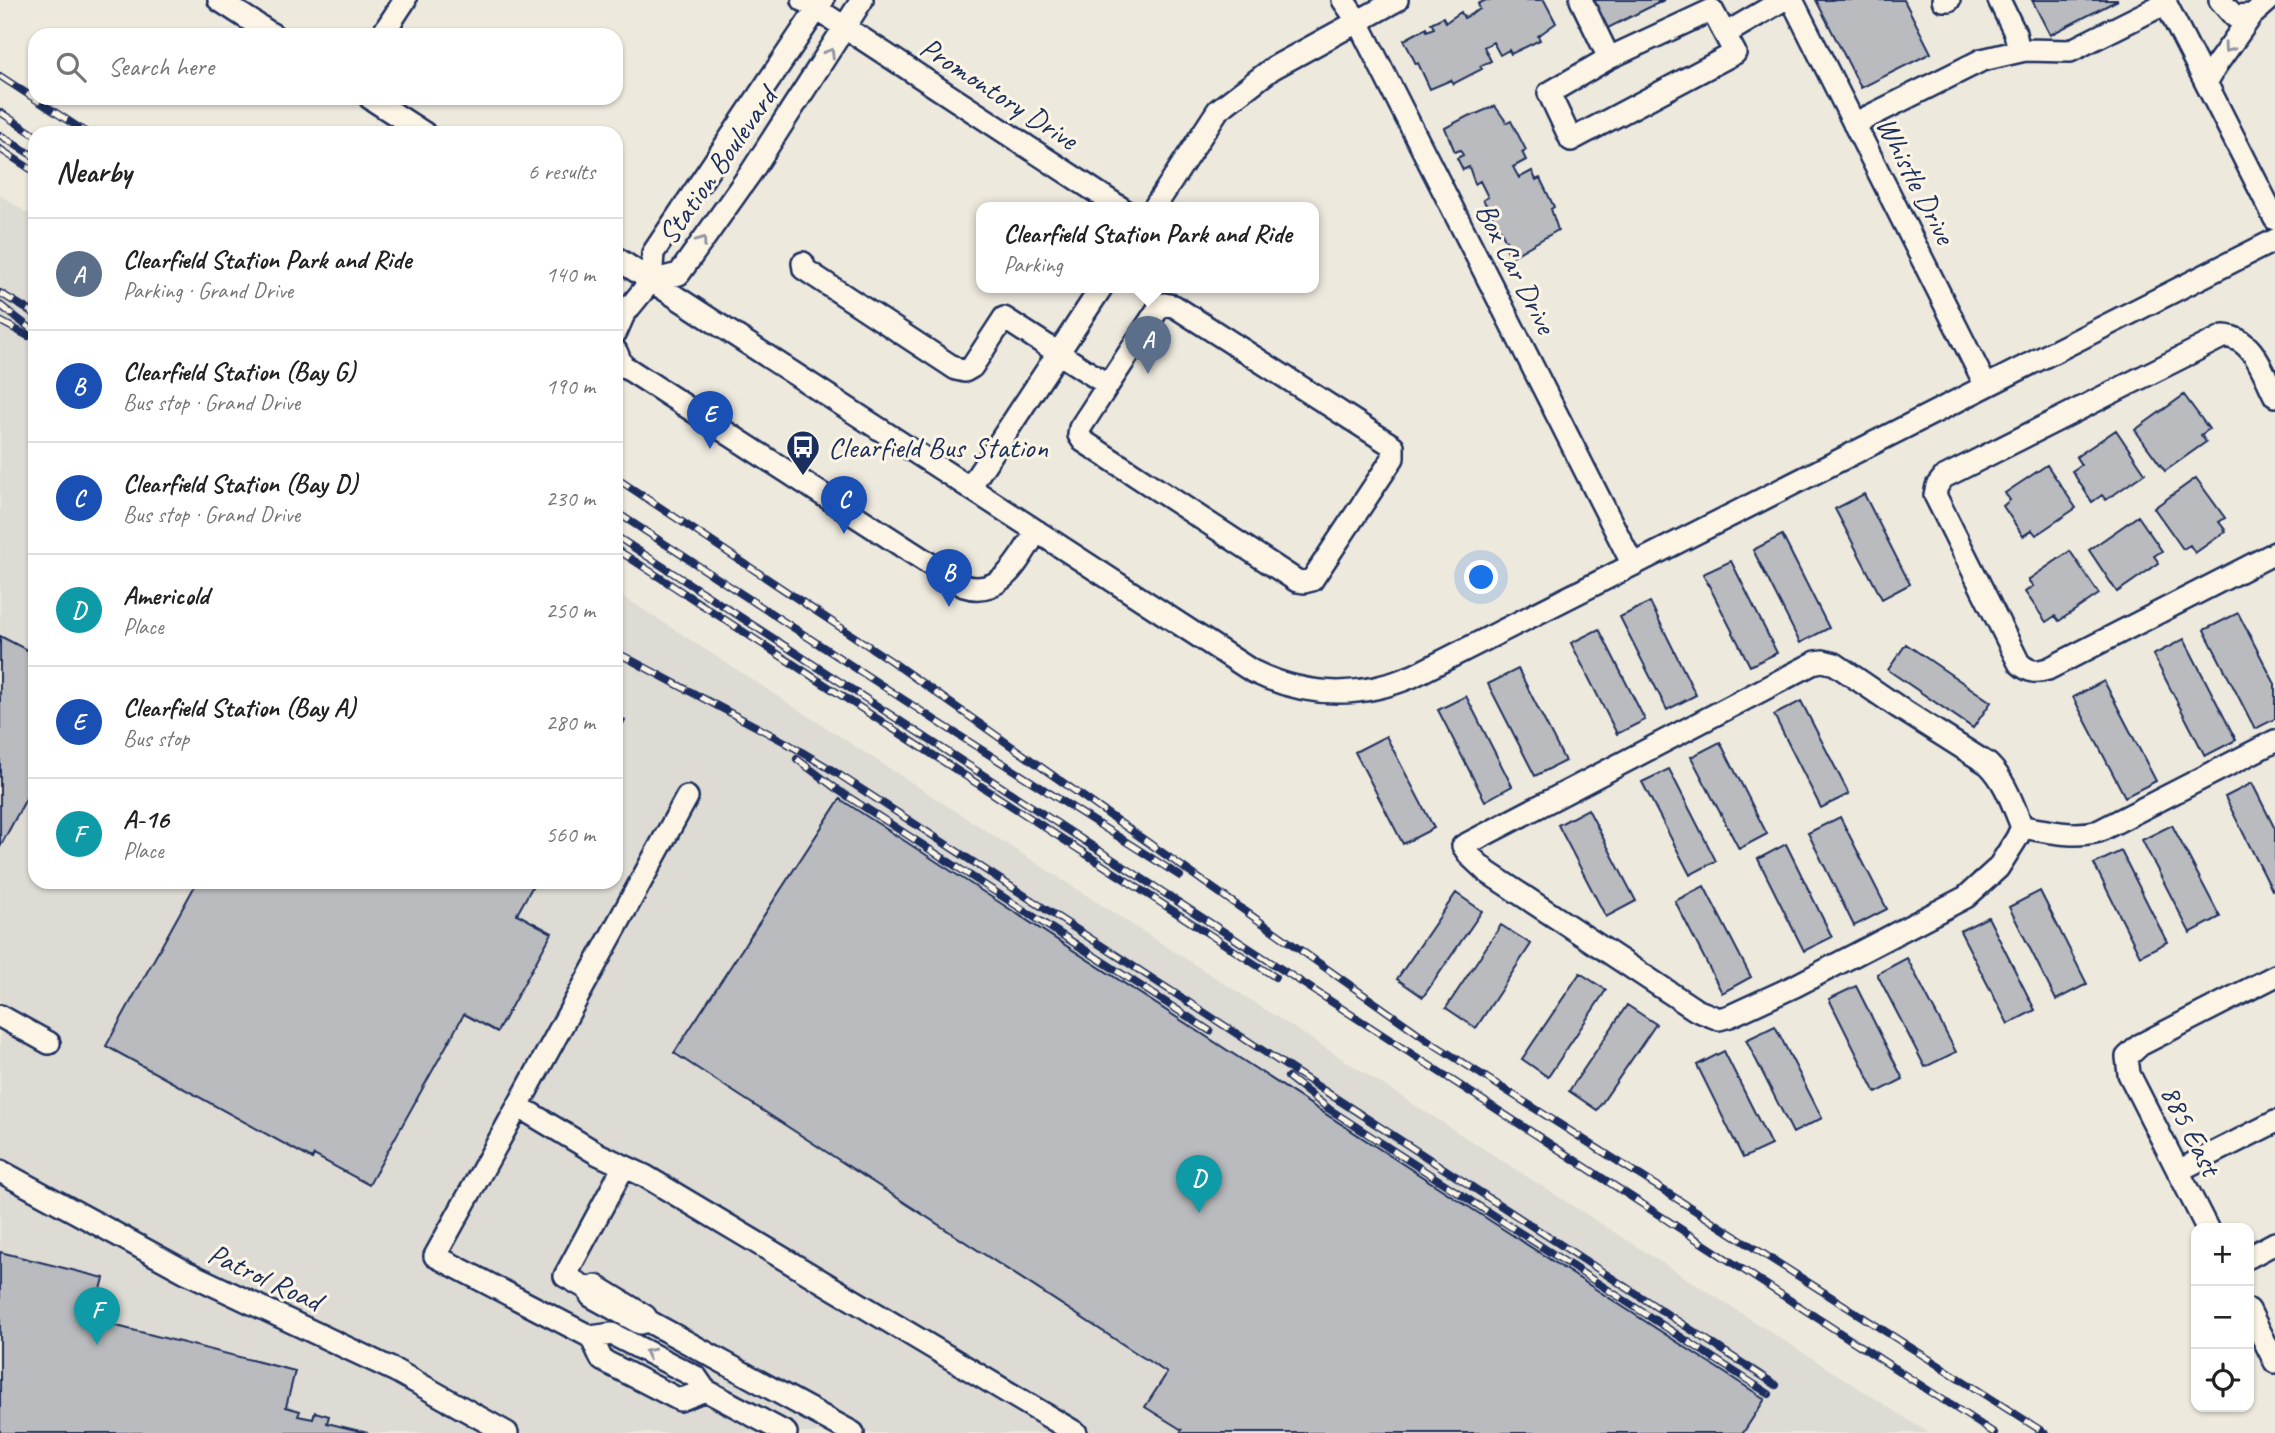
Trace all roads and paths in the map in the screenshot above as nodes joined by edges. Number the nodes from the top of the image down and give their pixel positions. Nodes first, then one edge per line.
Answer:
1 (219, 0) edge
2 (405, 0) edge
3 (862, 0) edge
4 (1343, 0) edge
5 (1397, 0) edge
6 (1581, 0) edge
7 (1783, 0) edge
8 (1792, 0) edge
9 (1943, 0) edge
10 (1949, 0) edge
11 (1999, 0) edge
12 (2220, 0) edge
13 (2269, 0) edge
14 (2165, 1) edge
15 (814, 3) edge
16 (2252, 15) junction
17 (1357, 20) junction
18 (846, 27) junction
19 (262, 28) edge
20 (387, 28) edge
21 (1725, 34) junction
22 (2020, 51) junction
23 (1609, 58) junction
24 (2206, 83) junction
25 (381, 105) edge
26 (1854, 124) junction
27 (413, 126) edge
28 (1112, 202) edge
29 (1158, 202) edge
30 (2275, 219) edge
31 (2275, 240) edge
32 (623, 263) edge
33 (803, 263) dead end
34 (651, 281) junction
35 (1098, 293) edge
36 (623, 316) edge
37 (1058, 353) junction
38 (623, 366) edge
39 (1108, 385) junction
40 (1986, 386) junction
41 (2275, 396) edge
42 (970, 487) junction
43 (1037, 531) junction
44 (2275, 553) edge
45 (1633, 565) junction
46 (2275, 741) edge
47 (687, 797) dead end
48 (2022, 827) junction
49 (2275, 976) edge
50 (0, 1016) edge
51 (49, 1042) dead end
52 (518, 1106) junction
53 (2275, 1122) edge
54 (623, 1168) junction
55 (0, 1171) edge
56 (2178, 1171) junction
57 (2204, 1223) edge
58 (2275, 1244) edge
59 (2254, 1254) edge
60 (2254, 1320) edge
61 (2275, 1362) edge
62 (1048, 1426) edge
63 (507, 1433) edge
64 (786, 1433) edge
65 (853, 1433) edge
66 (1076, 1433) edge

1 - 19 street
2 - 20 street
3 - 18 street, Station Boulevard
4 - 17 street, Box Car Drive
5 - 17 street
6 - 23 street
7 - 21 street
8 - 26 street, Whistle Drive
9 - 10 street
11 - 22 street
12 - 16 street
13 - 16 street
14 - 22 street
14 - 24 street
15 - 18 street, Promontory Drive
15 - 34 street, Station Boulevard
16 -> 24 street
17 - 29 street
17 - 45 street, Box Car Drive
18 - 28 street, Promontory Drive
34 -> 18 street, Station Boulevard
21 - 23 street
21 - 23 street
22 - 26 street
24 - 30 street
25 - 27 street
26 - 40 street, Whistle Drive
31 - 40 street
32 - 34 street
33 - 37 street
34 - 36 street
34 - 42 street
35 - 37 street
37 - 39 street
37 - 42 street
38 - 43 street
39 - 39 street
40 - 45 street
41 - 44 street
42 - 43 street
43 - 45 street
46 - 48 street
47 - 52 street
48 - 48 street
49 - 56 street, 885 East
50 - 51 street
52 - 54 street
52 - 64 street
53 - 56 street
54 - 62 street
54 - 65 street
55 - 63 street, Patrol Road
56 - 57 street, 885 East
58 - 59 street
60 - 61 street
62 - 66 street

